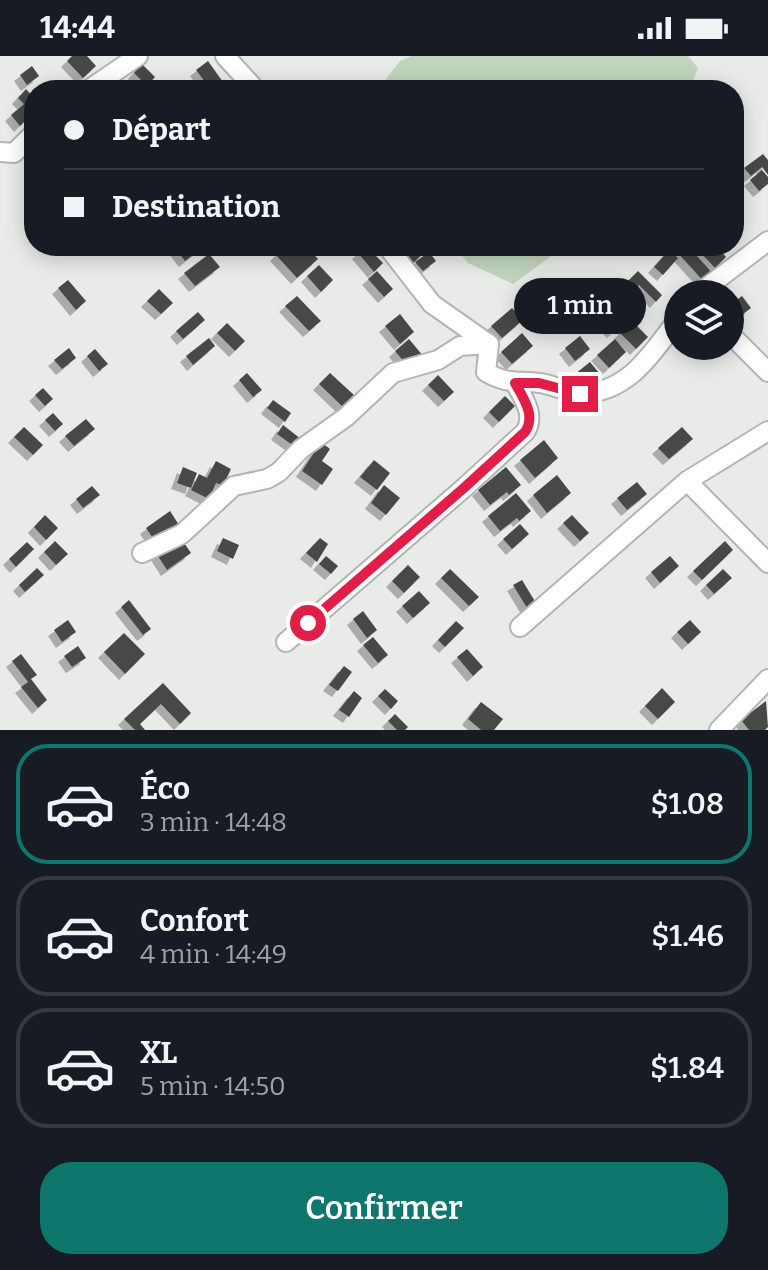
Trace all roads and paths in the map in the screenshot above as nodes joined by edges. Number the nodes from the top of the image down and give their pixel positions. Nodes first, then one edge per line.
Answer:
1 (138, 56) edge
2 (225, 56) edge
3 (103, 80) edge
4 (247, 80) edge
5 (24, 143) edge
6 (0, 152) edge
7 (768, 241) edge
8 (395, 256) edge
9 (716, 280) edge
10 (664, 338) edge
11 (489, 344) junction
12 (744, 348) edge
13 (768, 372) edge
14 (515, 383) junction
15 (768, 431) edge
16 (687, 481) junction
17 (142, 553) dead end
18 (768, 563) edge
19 (520, 627) dead end
20 (286, 642) dead end
21 (768, 679) edge
22 (719, 730) edge

1 - 3 street
2 - 4 street
5 - 6 street
7 - 9 street
8 - 11 street
10 - 14 street
11 - 14 street
11 - 17 street
12 - 13 street
14 - 20 street
15 - 16 street
16 - 18 street
16 - 19 street
21 - 22 street

